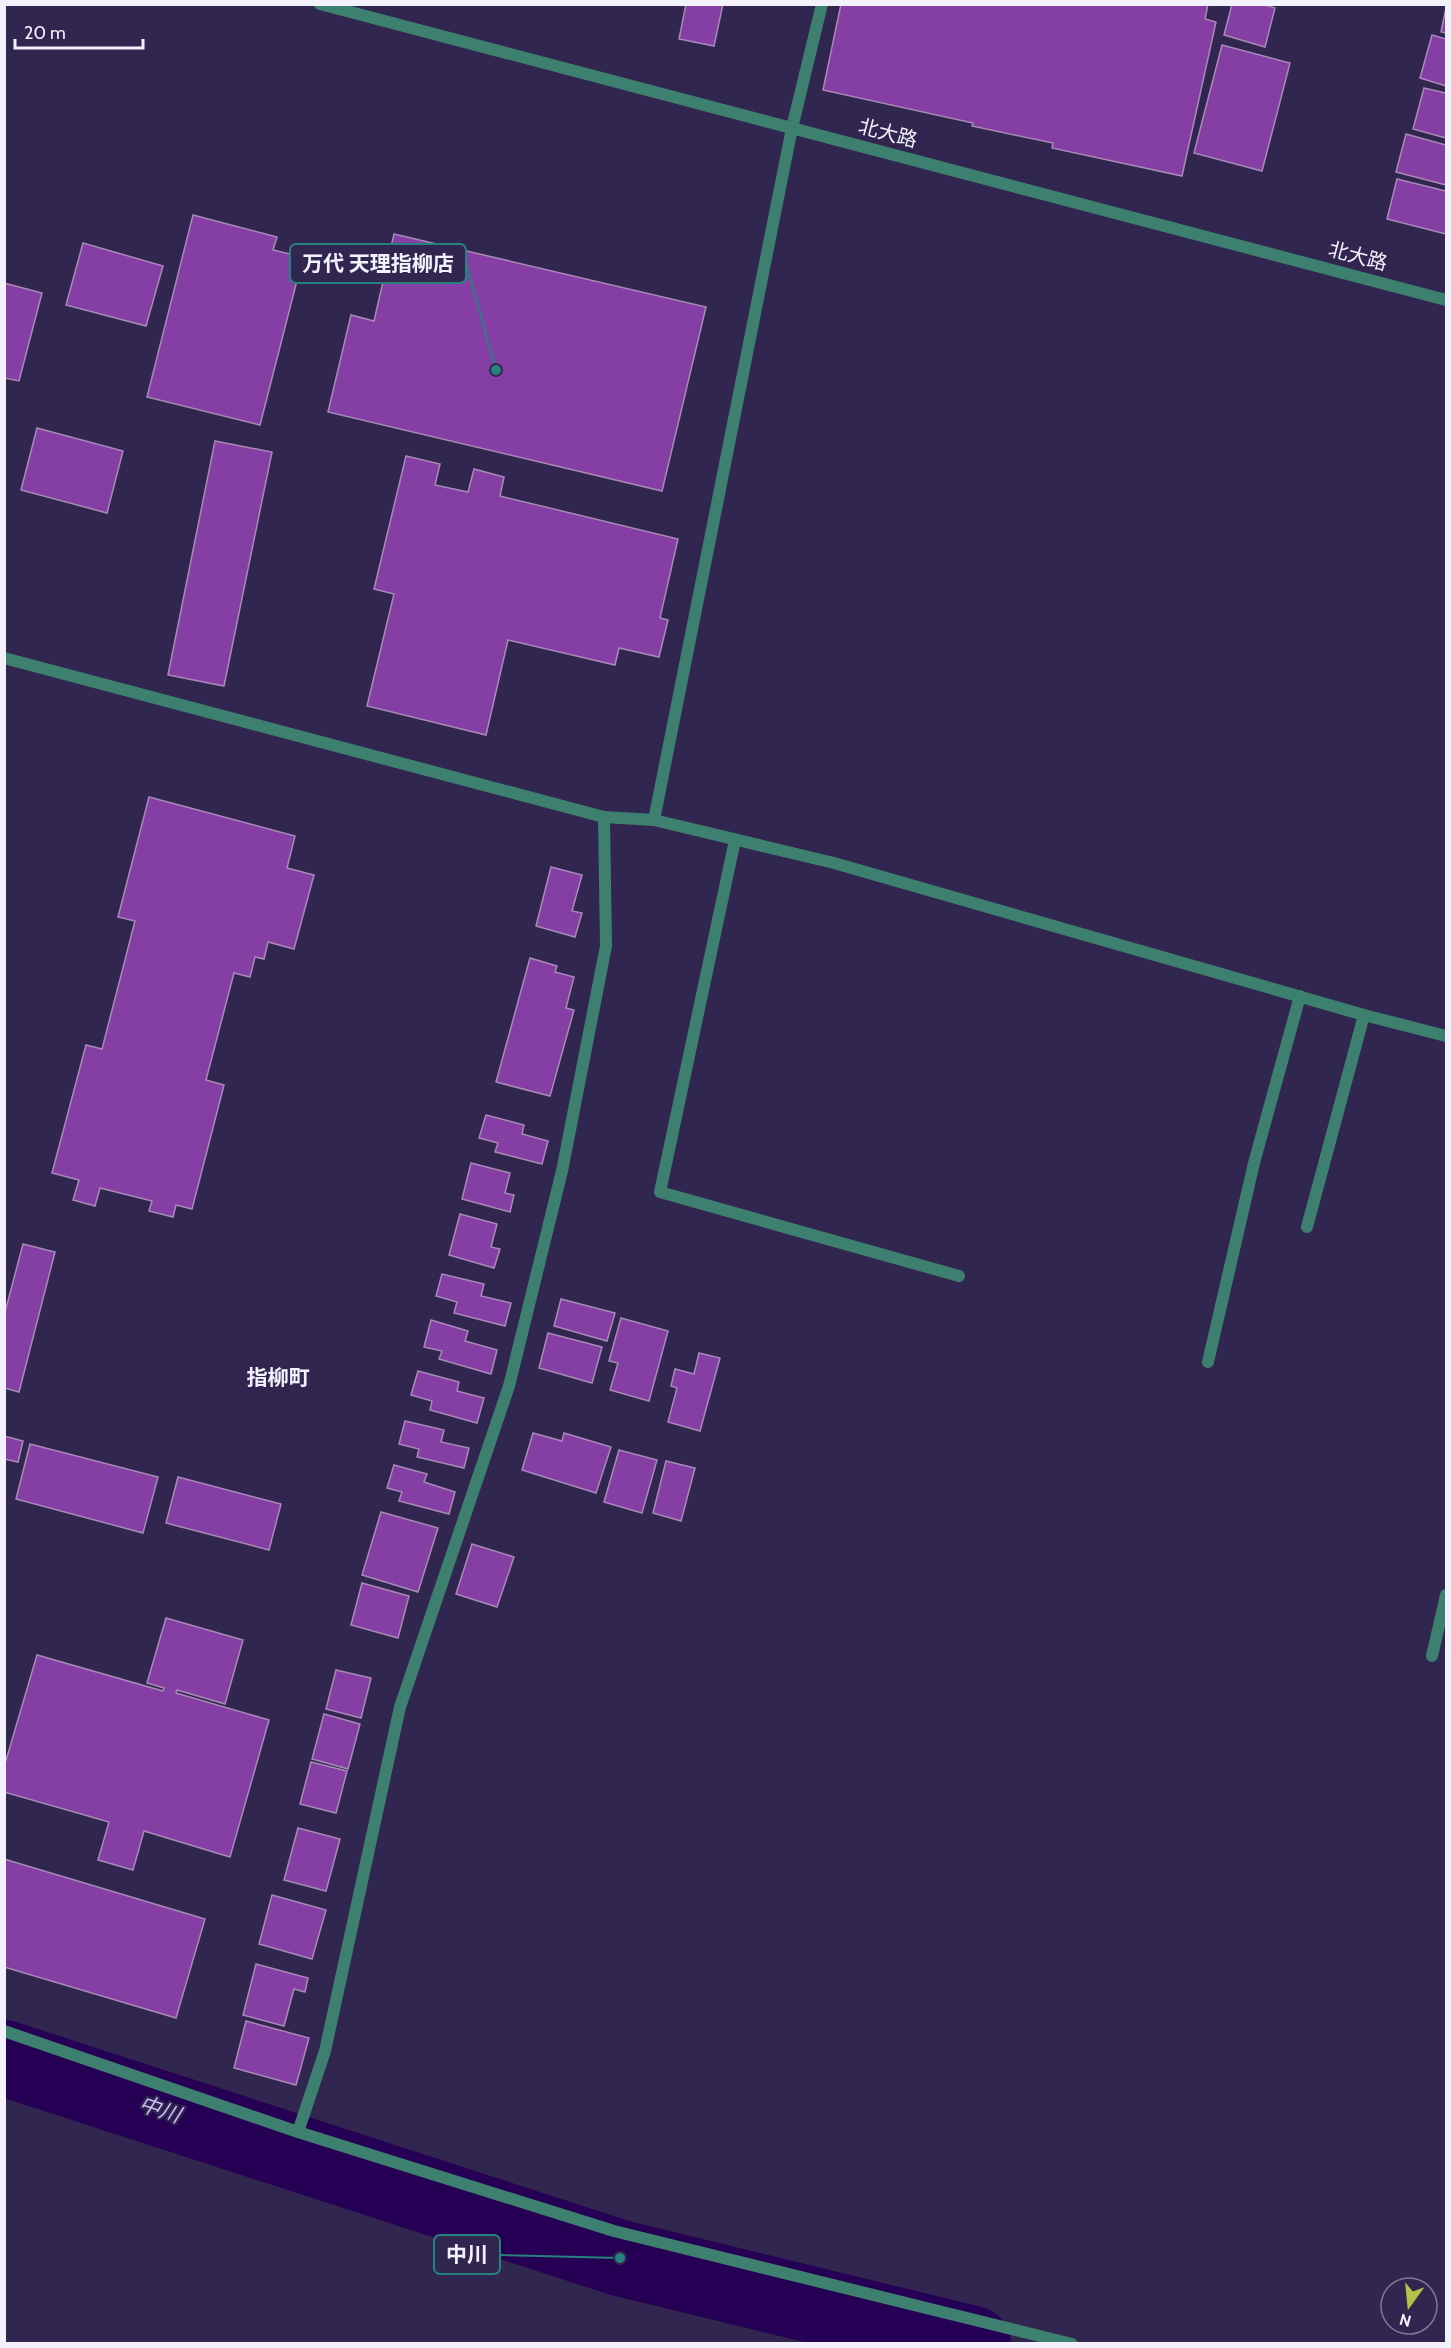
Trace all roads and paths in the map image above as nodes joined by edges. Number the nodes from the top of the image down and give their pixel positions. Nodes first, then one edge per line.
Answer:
1 (320, 4) edge
2 (822, 4) edge
3 (792, 128) junction
4 (1446, 300) edge
5 (4, 658) edge
6 (604, 817) junction
7 (654, 820) junction
8 (735, 840) junction
9 (1300, 996) junction
10 (1364, 1015) junction
11 (1446, 1036) edge
12 (1307, 1227) dead end
13 (959, 1276) dead end
14 (1208, 1362) dead end
15 (1446, 1595) edge
16 (1432, 1656) dead end
17 (4, 2031) edge
18 (297, 2132) junction
19 (1072, 2343) edge

1 - 3 street, 北大路
2 - 3 street
3 - 4 street, 北大路
3 - 7 street
5 - 6 street
6 - 7 street
6 - 18 street
7 - 8 street
8 - 9 street
8 - 13 street
9 - 10 street
9 - 14 street
10 - 11 street
10 - 12 street
15 - 16 street
17 - 18 street
18 - 19 street

